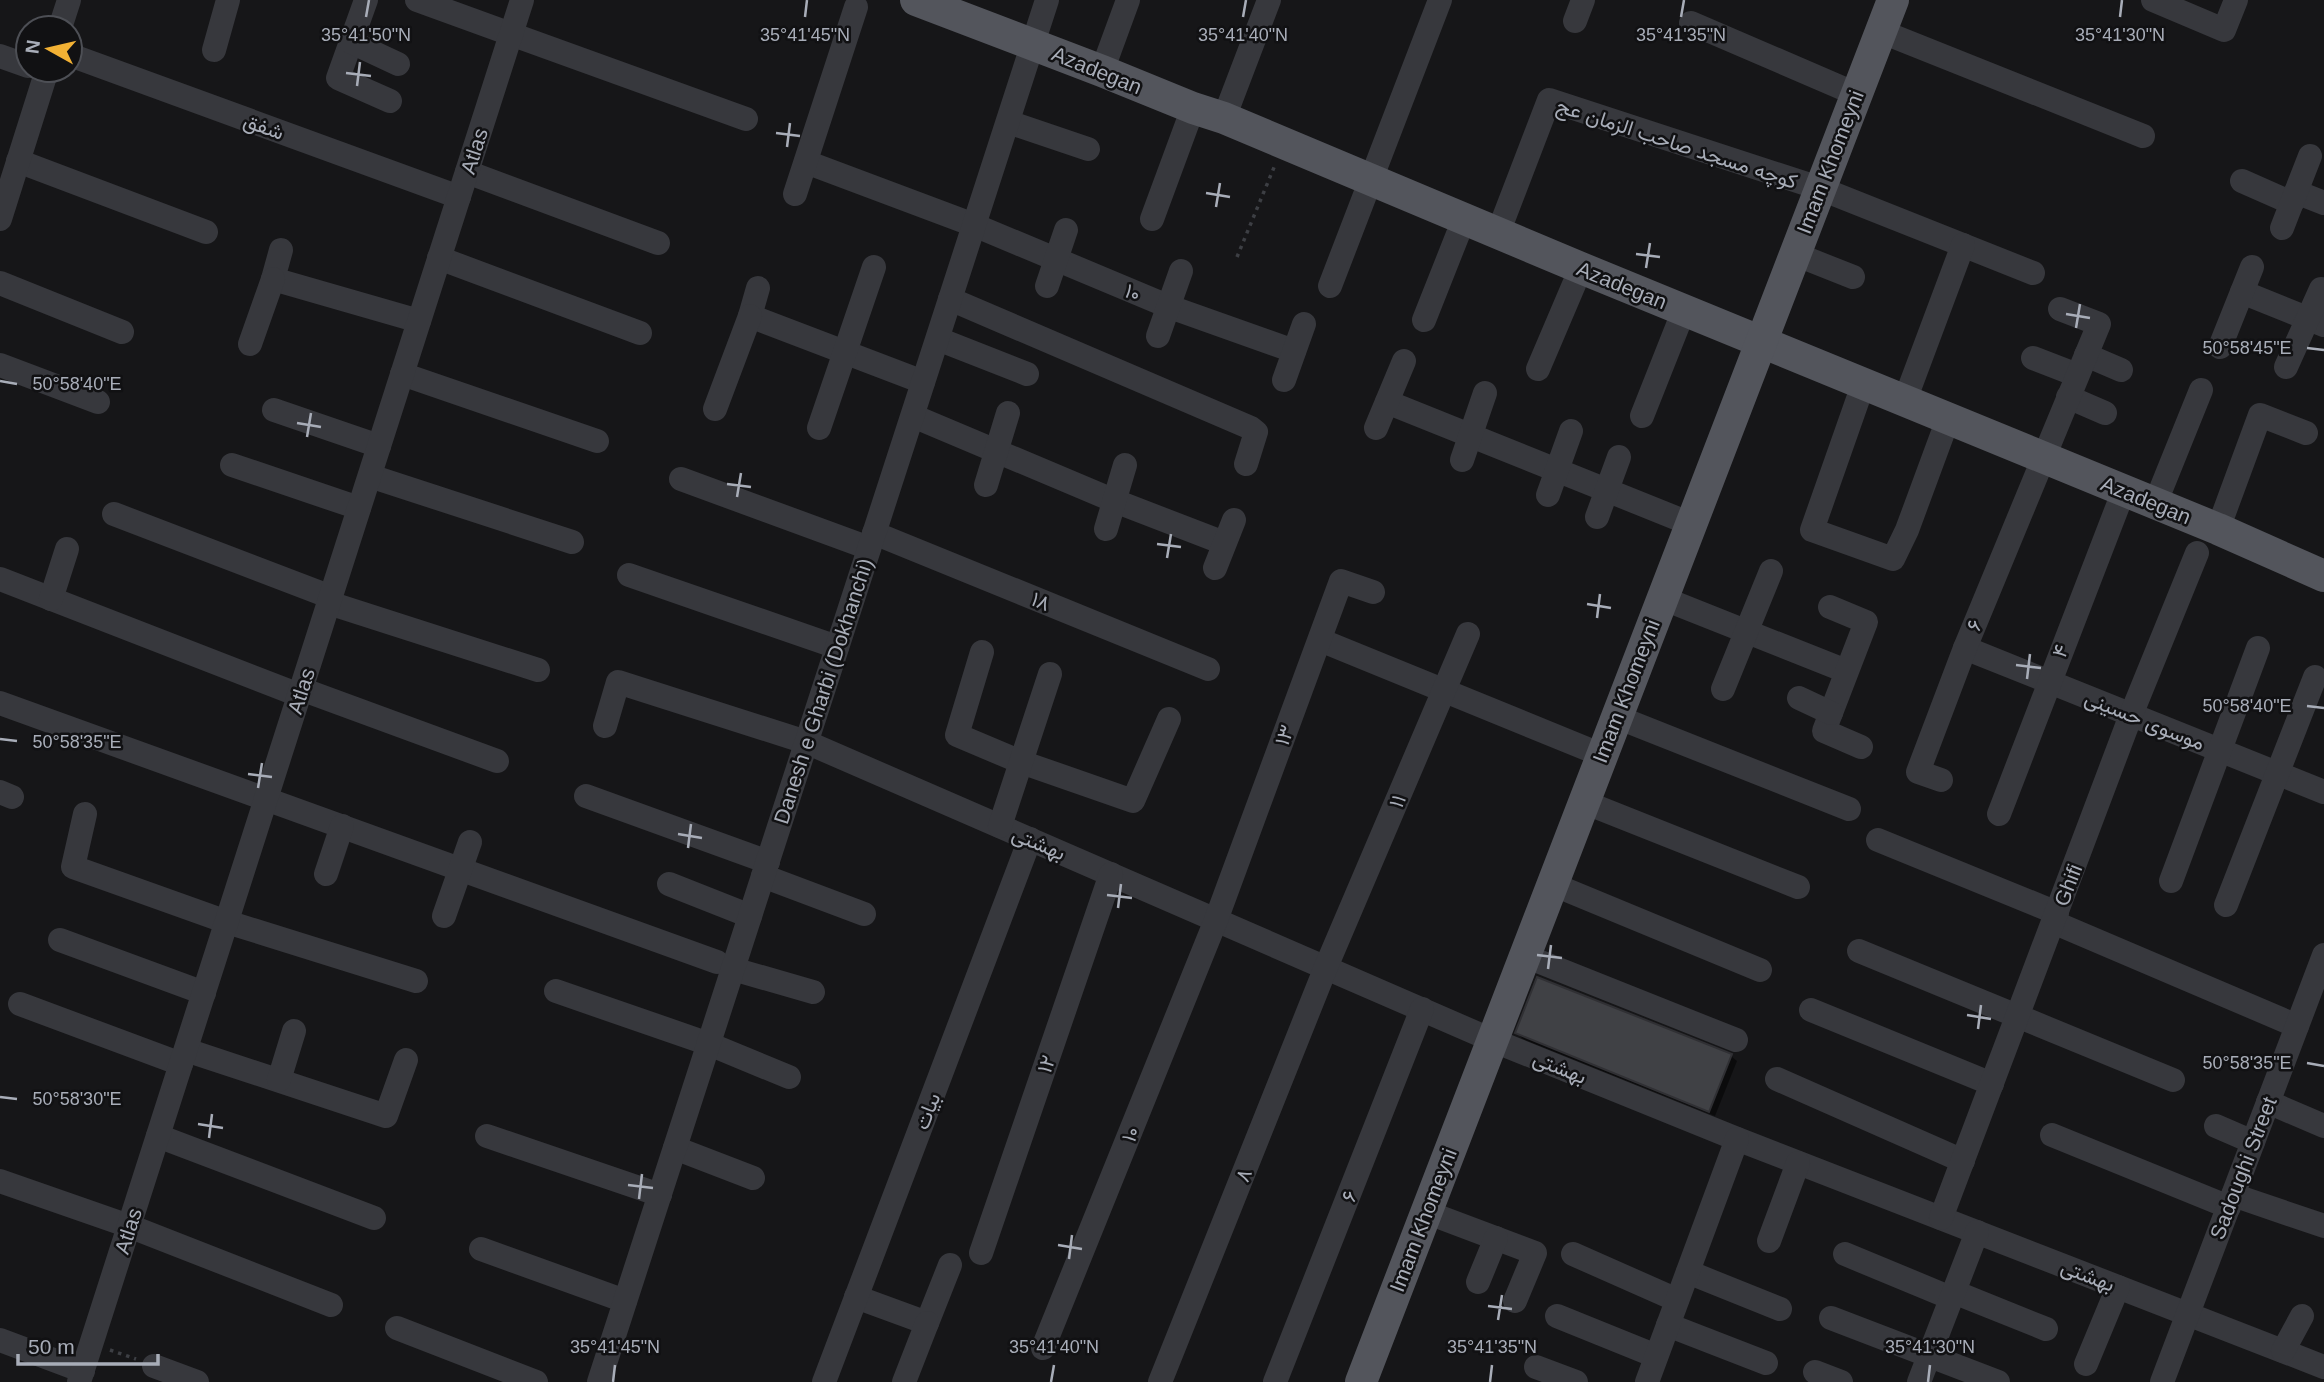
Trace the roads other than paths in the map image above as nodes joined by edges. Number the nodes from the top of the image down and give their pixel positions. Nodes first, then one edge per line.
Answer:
1 (228, 0) edge
2 (366, 0) edge
3 (417, 0) edge
4 (522, 0) edge
5 (916, 0) edge
6 (1047, 0) edge
7 (1128, 0) edge
8 (1269, 0) edge
9 (1440, 0) edge
10 (1892, 0) edge
11 (2152, 0) edge
12 (2236, 0) edge
13 (856, 6) dead end
14 (1692, 23) dead end
15 (1880, 30) junction
16 (511, 34) junction
17 (351, 42) junction
18 (1033, 44) junction
19 (214, 50) dead end
20 (84, 60) edge
21 (398, 64) dead end
22 (1102, 71) junction
23 (36, 84) edge
24 (1856, 94) junction
25 (390, 102) dead end
26 (1193, 108) junction
27 (1224, 118) junction
28 (746, 119) dead end
29 (1008, 122) junction
30 (2143, 136) dead end
31 (1088, 149) dead end
32 (2310, 156) dead end
33 (18, 161) junction
34 (806, 162) junction
35 (467, 172) junction
36 (1369, 180) junction
37 (2242, 181) dead end
38 (1819, 188) junction
39 (794, 194) dead end
40 (459, 197) junction
41 (2294, 198) junction
42 (2324, 204) edge
43 (1, 211) edge
44 (1152, 219) dead end
45 (1464, 219) junction
46 (974, 225) junction
47 (2282, 228) dead end
48 (1066, 230) dead end
49 (206, 232) dead end
50 (1498, 233) junction
51 (658, 243) dead end
52 (1963, 245) junction
53 (281, 250) dead end
54 (1794, 254) junction
55 (439, 258) junction
56 (1055, 260) junction
57 (874, 267) dead end
58 (2252, 267) dead end
59 (1581, 268) junction
60 (1181, 271) dead end
61 (2033, 273) dead end
62 (1853, 277) dead end
63 (273, 279) junction
64 (0, 283) edge
65 (1047, 286) dead end
66 (1330, 286) dead end
67 (758, 288) dead end
68 (2321, 289) dead end
69 (2242, 292) junction
70 (950, 299) junction
71 (1170, 307) junction
72 (2060, 309) dead end
73 (1684, 310) junction
74 (750, 316) junction
75 (1424, 320) dead end
76 (419, 321) junction
77 (2316, 321) edge
78 (1304, 324) dead end
79 (122, 332) dead end
80 (640, 332) dead end
81 (1158, 336) dead end
82 (938, 339) junction
83 (1761, 342) junction
84 (250, 344) dead end
85 (2220, 347) dead end
86 (1294, 351) junction
87 (846, 352) junction
88 (2033, 358) dead end
89 (1404, 361) dead end
90 (0, 365) edge
91 (2286, 367) dead end
92 (1538, 369) dead end
93 (2121, 370) dead end
94 (402, 374) junction
95 (1027, 374) dead end
96 (2077, 376) junction
97 (1284, 380) dead end
98 (923, 382) junction
99 (1864, 382) junction
100 (2201, 390) dead end
101 (1485, 393) dead end
102 (1905, 400) junction
103 (99, 402) dead end
104 (1387, 402) junction
105 (274, 410) dead end
106 (715, 410) dead end
107 (2105, 412) dead end
108 (1008, 413) dead end
109 (913, 416) junction
110 (1642, 416) dead end
111 (1948, 419) junction
112 (820, 428) dead end
113 (1377, 428) dead end
114 (1571, 431) dead end
115 (2306, 433) dead end
116 (1471, 434) junction
117 (597, 441) dead end
118 (379, 446) junction
119 (996, 453) junction
120 (1619, 457) dead end
121 (2043, 457) junction
122 (1462, 460) dead end
123 (1246, 464) dead end
124 (232, 465) dead end
125 (1125, 465) dead end
126 (1557, 469) junction
127 (369, 476) junction
128 (681, 479) dead end
129 (986, 485) dead end
130 (1607, 490) junction
131 (2124, 490) junction
132 (1548, 495) dead end
133 (1115, 501) junction
134 (2155, 503) junction
135 (359, 508) junction
136 (114, 514) dead end
137 (1597, 517) dead end
138 (1234, 520) dead end
139 (1690, 524) junction
140 (2218, 528) junction
141 (1106, 529) dead end
142 (872, 540) junction
143 (572, 542) dead end
144 (1224, 543) junction
145 (67, 549) dead end
146 (2197, 553) dead end
147 (1215, 568) dead end
148 (1771, 570) dead end
149 (629, 575) dead end
150 (2324, 576) edge
151 (0, 579) edge
152 (1373, 592) dead end
153 (1662, 598) junction
154 (51, 599) junction
155 (330, 600) junction
156 (1830, 607) dead end
157 (1747, 631) junction
158 (1468, 634) dead end
159 (1320, 640) junction
160 (837, 647) junction
161 (1965, 648) junction
162 (2258, 648) dead end
163 (982, 652) dead end
164 (1208, 669) dead end
165 (538, 670) dead end
166 (1846, 671) junction
167 (1050, 674) dead end
168 (2315, 677) dead end
169 (2048, 681) junction
170 (1723, 690) dead end
171 (300, 692) junction
172 (1443, 692) junction
173 (1799, 698) dead end
174 (0, 703) edge
175 (1831, 713) junction
176 (2132, 715) junction
177 (1617, 717) junction
178 (1169, 719) dead end
179 (605, 726) dead end
180 (806, 742) junction
181 (1861, 747) dead end
182 (2220, 750) junction
183 (1602, 755) junction
184 (497, 761) dead end
185 (1021, 762) junction
186 (2278, 774) junction
187 (1941, 780) dead end
188 (2324, 792) edge
189 (586, 796) dead end
190 (267, 798) junction
191 (1584, 802) junction
192 (1849, 809) dead end
193 (85, 814) dead end
194 (1999, 814) dead end
195 (342, 826) junction
196 (1000, 826) junction
197 (1030, 839) junction
198 (1878, 840) dead end
199 (470, 842) dead end
200 (461, 869) junction
201 (765, 869) junction
202 (326, 874) dead end
203 (1111, 874) junction
204 (2171, 881) dead end
205 (669, 884) dead end
206 (1552, 884) junction
207 (1798, 887) dead end
208 (2226, 905) dead end
209 (864, 914) dead end
210 (444, 916) dead end
211 (750, 916) junction
212 (2055, 918) junction
213 (1216, 920) junction
214 (227, 922) junction
215 (60, 940) dead end
216 (1859, 951) dead end
217 (1525, 956) junction
218 (2323, 959) edge
219 (725, 966) junction
220 (1326, 967) junction
221 (1760, 970) dead end
222 (416, 982) dead end
223 (556, 991) dead end
224 (813, 992) dead end
225 (204, 993) junction
226 (20, 1004) dead end
227 (1422, 1009) junction
228 (1811, 1010) dead end
229 (2018, 1015) junction
230 (2297, 1026) junction
231 (294, 1031) dead end
232 (1492, 1040) junction
233 (1736, 1040) dead end
234 (709, 1044) junction
235 (183, 1057) junction
236 (406, 1060) dead end
237 (789, 1077) dead end
238 (1777, 1079) dead end
239 (279, 1080) junction
240 (2173, 1080) dead end
241 (1992, 1084) junction
242 (2268, 1102) junction
243 (2216, 1126) dead end
244 (2324, 1126) edge
245 (2052, 1135) dead end
246 (158, 1136) junction
247 (487, 1136) dead end
248 (1737, 1139) junction
249 (2253, 1142) junction
250 (675, 1148) junction
251 (1963, 1161) junction
252 (1798, 1163) junction
253 (753, 1178) dead end
254 (0, 1181) edge
255 (660, 1195) junction
256 (2231, 1201) junction
257 (1426, 1212) junction
258 (374, 1217) dead end
259 (1941, 1218) junction
260 (129, 1226) junction
261 (2324, 1226) edge
262 (1977, 1232) junction
263 (1496, 1238) junction
264 (1769, 1241) dead end
265 (481, 1249) dead end
266 (981, 1253) dead end
267 (1573, 1254) dead end
268 (1845, 1254) dead end
269 (950, 1265) dead end
270 (1688, 1272) junction
271 (1478, 1282) dead end
272 (2118, 1287) junction
273 (1953, 1295) junction
274 (856, 1297) junction
275 (1677, 1300) junction
276 (625, 1301) junction
277 (1515, 1301) dead end
278 (331, 1305) dead end
279 (1780, 1309) dead end
280 (2188, 1314) junction
281 (1558, 1316) dead end
282 (2302, 1316) dead end
283 (1831, 1318) dead end
284 (927, 1323) junction
285 (1668, 1325) junction
286 (397, 1328) dead end
287 (2046, 1329) dead end
288 (0, 1340) edge
289 (1043, 1348) dead end
290 (2283, 1351) junction
291 (1656, 1356) junction
292 (1929, 1356) junction
293 (1766, 1363) dead end
294 (2086, 1364) dead end
295 (154, 1366) road end
296 (1536, 1367) dead end
297 (2324, 1367) edge
298 (1815, 1372) dead end
299 (81, 1376) edge
300 (1649, 1381) edge
301 (197, 1382) edge
302 (536, 1382) edge
303 (599, 1382) edge
304 (824, 1382) edge
305 (904, 1382) edge
306 (1160, 1382) edge
307 (1275, 1382) edge
308 (1361, 1382) edge
309 (1576, 1382) edge
310 (1840, 1382) edge
311 (1919, 1382) edge
312 (1998, 1382) edge
313 (2162, 1382) edge

1 - 19 street
2 - 17 street
3 - 16 street
4 - 16 street, Atlas
5 - 18 main road, Azadegan
6 - 18 street, Danesh e Gharbi (Dokhanchi)
7 - 22 street
8 - 27 street
9 - 36 street
10 - 15 main road, Imam Khomeyni
11 - 12 street
13 - 34 street
14 - 24 street
15 - 24 main road, Imam Khomeyni
15 - 30 street
16 - 28 street
16 - 35 street, Atlas
17 - 21 street
17 - 25 street
18 - 22 main road, Azadegan
18 - 29 street, Danesh e Gharbi (Dokhanchi)
20 - 40 street, شفق
22 - 26 main road, Azadegan
23 - 33 street
24 - 38 main road, Imam Khomeyni
26 - 27 main road, Azadegan
26 - 44 street
27 - 36 main road, Azadegan
29 - 31 street
29 - 46 street, Danesh e Gharbi (Dokhanchi)
32 - 41 street
33 - 43 street
33 - 49 street
34 - 39 street
34 - 46 street, ۱۰
35 - 40 street, Atlas
35 - 51 street
36 - 45 main road, Azadegan
36 - 66 street
37 - 41 street
38 - 50 street, کوچه مسجد صاحب الزمان عج
38 - 52 street
38 - 54 main road, Imam Khomeyni
40 - 55 street, Atlas
41 - 42 street
41 - 47 street
45 - 50 main road, Azadegan
45 - 75 street
46 - 56 street, ۱۰
46 - 70 street, Danesh e Gharbi (Dokhanchi)
48 - 56 street
50 - 59 main road, Azadegan
52 - 61 street
52 - 102 street
53 - 63 street
54 - 62 street
54 - 83 main road, Imam Khomeyni
55 - 76 street, Atlas
55 - 80 street
56 - 65 street
56 - 71 street, ۱۰
57 - 87 street
58 - 69 street
59 - 73 main road, Azadegan
59 - 92 street
60 - 71 street
63 - 76 street
63 - 84 street
64 - 79 street
67 - 74 street
68 - 77 street
69 - 77 street
69 - 85 street
70 - 82 street, Danesh e Gharbi (Dokhanchi)
70 - 123 street
71 - 81 street
71 - 86 street, ۱۰
72 - 96 street
73 - 83 main road, Azadegan
73 - 110 street
74 - 87 street
74 - 106 street
76 - 94 street, Atlas
77 - 91 street
78 - 86 street
82 - 95 street
82 - 98 street, Danesh e Gharbi (Dokhanchi)
83 - 99 main road, Azadegan
83 - 139 main road, Imam Khomeyni
86 - 97 street
87 - 98 street
87 - 112 street
88 - 96 street
89 - 104 street
90 - 103 street
93 - 96 street
94 - 117 street
94 - 118 street, Atlas
96 - 107 street
96 - 121 street
98 - 109 street, Danesh e Gharbi (Dokhanchi)
99 - 102 main road, Azadegan
99 - 111 street
100 - 134 street
101 - 116 street
102 - 111 main road, Azadegan
104 - 113 street
104 - 116 street
105 - 118 street
108 - 119 street
109 - 119 street
109 - 142 street, Danesh e Gharbi (Dokhanchi)
111 - 121 main road, Azadegan
114 - 126 street
115 - 140 street
116 - 122 street
116 - 126 street
118 - 127 street, Atlas
119 - 129 street
119 - 133 street
120 - 130 street
121 - 131 main road, Azadegan
121 - 161 street, ۶
124 - 135 street
125 - 133 street
126 - 130 street
126 - 132 street
127 - 135 street, Atlas
127 - 143 street
128 - 142 street, ۱۸
130 - 137 street
130 - 139 street
131 - 134 main road, Azadegan
131 - 169 street, ۴
133 - 141 street
133 - 144 street
134 - 140 main road, Azadegan
135 - 155 street, Atlas
136 - 155 street
138 - 144 street
139 - 153 main road, Imam Khomeyni
140 - 150 main road, Azadegan
142 - 160 street, Danesh e Gharbi (Dokhanchi)
142 - 164 street, ۱۸
144 - 147 street
145 - 154 street
146 - 176 street, Ghifi
148 - 157 street
149 - 160 street
151 - 154 street
152 - 159 street, ۱۳
153 - 157 street
153 - 177 main road, Imam Khomeyni
154 - 171 street
155 - 165 street
155 - 171 street, Atlas
156 - 166 street
157 - 166 street
157 - 170 street
158 - 172 street, ۱۱
159 - 172 street
159 - 213 street, ۱۳
160 - 180 street, Danesh e Gharbi (Dokhanchi)
161 - 169 street, موسوی حسینی
161 - 187 street, ۶
162 - 182 street
163 - 185 street
166 - 175 street
167 - 185 street
168 - 186 street
169 - 176 street, موسوی حسینی
169 - 194 street, ۴
171 - 184 street
171 - 190 street, Atlas
172 - 183 street
172 - 220 street, ۱۱
173 - 175 street
174 - 190 street
175 - 181 street
176 - 182 street, موسوی حسینی
176 - 212 street, Ghifi
177 - 183 main road, Imam Khomeyni
177 - 192 street
178 - 185 street
179 - 180 street, بهشتی
180 - 196 street, بهشتی
180 - 201 street, Danesh e Gharbi (Dokhanchi)
182 - 186 street, موسوی حسینی
182 - 204 street
183 - 191 main road, Imam Khomeyni
185 - 196 street
186 - 188 street, موسوی حسینی
186 - 208 street
189 - 201 street
190 - 195 street
190 - 214 street, Atlas
191 - 206 main road, Imam Khomeyni
191 - 207 street
193 - 214 street
195 - 200 street
195 - 202 street
196 - 197 street, بهشتی
197 - 203 street, بهشتی
197 - 274 street, بیات
198 - 212 street
199 - 200 street
200 - 210 street
200 - 219 street
201 - 209 street
201 - 211 street, Danesh e Gharbi (Dokhanchi)
203 - 213 street, بهشتی
203 - 266 street, ۱۲
205 - 211 street
206 - 217 main road, Imam Khomeyni
206 - 221 street
211 - 219 street, Danesh e Gharbi (Dokhanchi)
212 - 229 street, Ghifi
212 - 230 street
213 - 220 street, بهشتی
213 - 289 street, ۱۰
214 - 222 street
214 - 225 street, Atlas
215 - 225 street
216 - 229 street
217 - 232 main road, Imam Khomeyni
217 - 233 street
218 - 230 street, Sadoughi Street
219 - 224 street
219 - 234 street, Danesh e Gharbi (Dokhanchi)
220 - 227 street, بهشتی
220 - 306 street, ۸
223 - 234 street
225 - 235 street, Atlas
226 - 235 street
227 - 232 street, بهشتی
227 - 307 street, ۶
228 - 241 street
229 - 240 street
229 - 241 street, Ghifi
230 - 242 street, Sadoughi Street
231 - 239 street
232 - 248 street, بهشتی
232 - 257 main road, Imam Khomeyni
234 - 237 street
234 - 250 street, Danesh e Gharbi (Dokhanchi)
235 - 239 street
235 - 246 street, Atlas
236 - 239 street
238 - 251 street
241 - 251 street, Ghifi
242 - 244 street
242 - 249 street, Sadoughi Street
243 - 249 street
245 - 256 street
246 - 258 street
246 - 260 street, Atlas
247 - 255 street
248 - 252 street, بهشتی
248 - 270 street
249 - 256 street, Sadoughi Street
250 - 253 street
250 - 255 street, Danesh e Gharbi (Dokhanchi)
251 - 259 street, Ghifi
252 - 259 street, بهشتی
252 - 264 street
254 - 260 street
255 - 276 street, Danesh e Gharbi (Dokhanchi)
256 - 261 street
256 - 280 street, Sadoughi Street
257 - 263 street
257 - 308 main road, Imam Khomeyni
259 - 262 street, بهشتی
260 - 278 street
260 - 299 street, Atlas
262 - 272 street, بهشتی
262 - 273 street
263 - 271 street
263 - 277 street
265 - 276 street
267 - 275 street
268 - 273 street
269 - 284 street
270 - 275 street
270 - 279 street
272 - 280 street, بهشتی
272 - 294 street
273 - 287 street
273 - 292 street
274 - 284 street
274 - 304 street, بیات
275 - 285 street
276 - 303 street, Danesh e Gharbi (Dokhanchi)
280 - 290 street, بهشتی
280 - 313 street, Sadoughi Street
281 - 291 street
282 - 290 street
283 - 292 street
284 - 305 street
285 - 291 street
285 - 293 street
286 - 302 street
288 - 299 street
290 - 297 street, بهشتی
291 - 300 street
292 - 311 street
292 - 312 street
295 - 301 street
296 - 309 street
298 - 310 street

